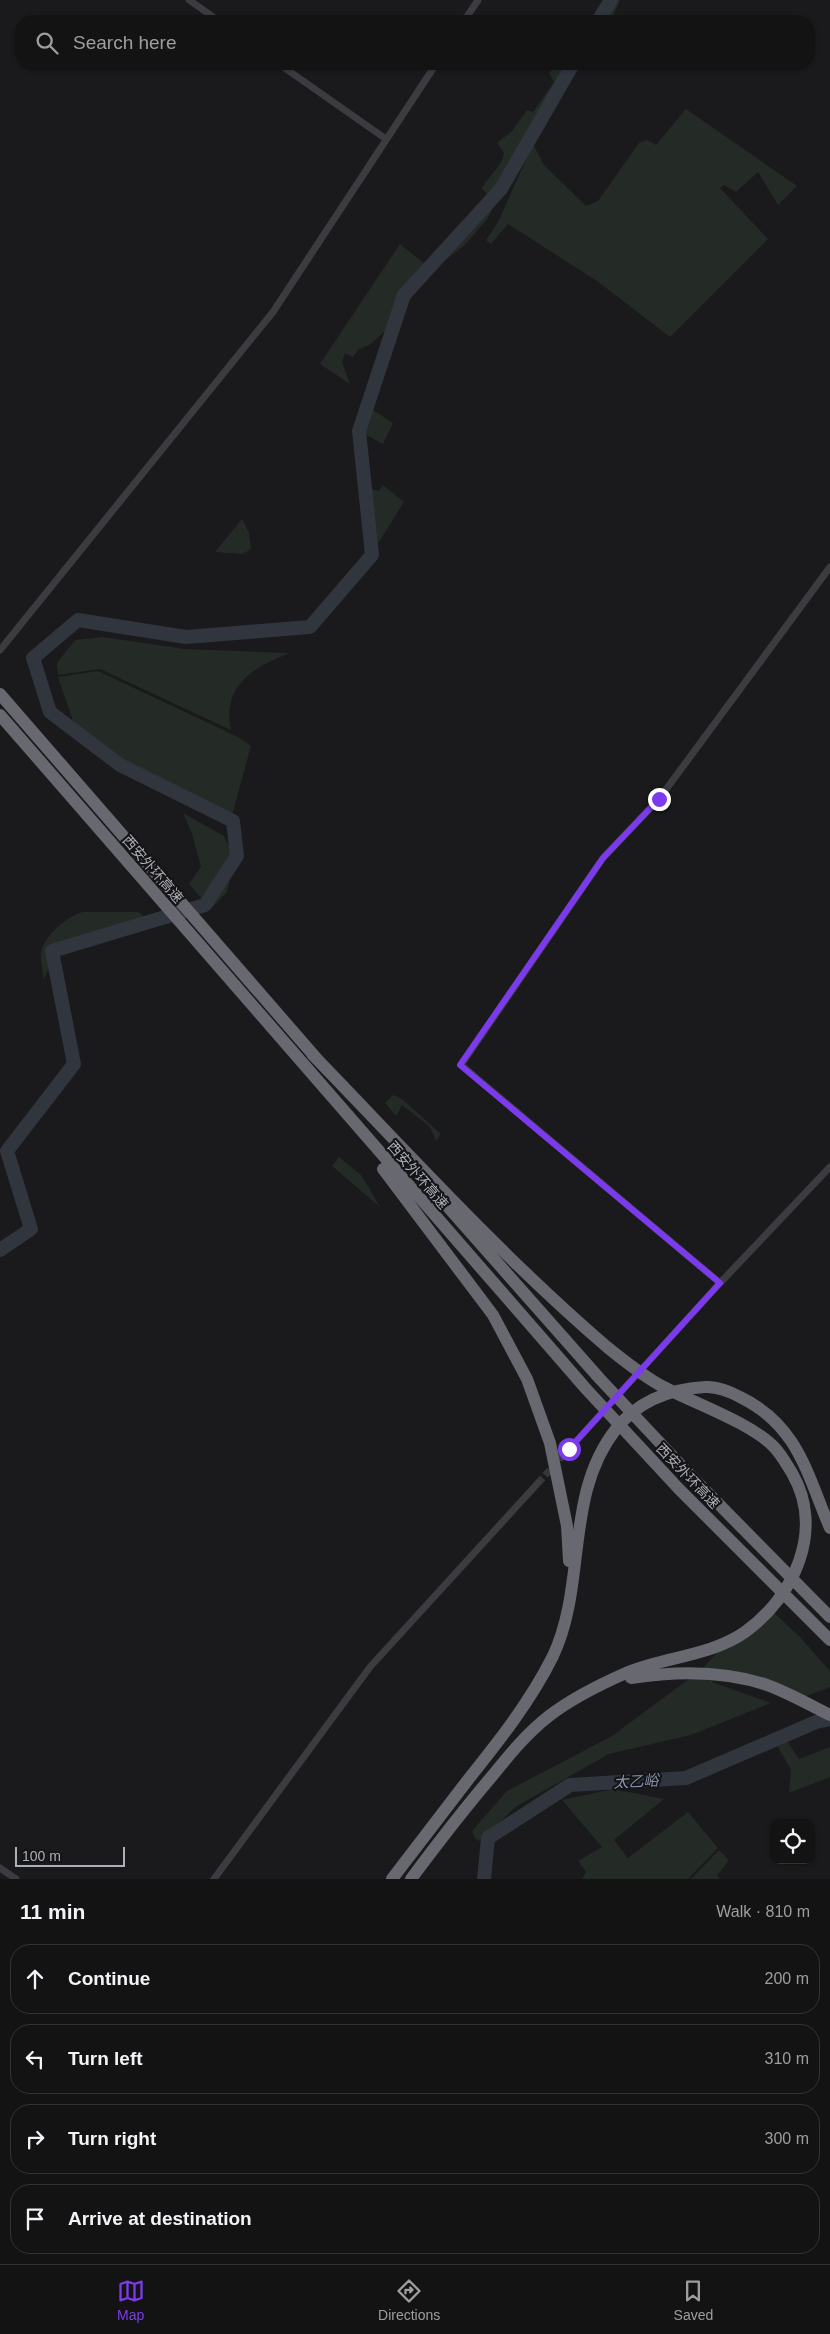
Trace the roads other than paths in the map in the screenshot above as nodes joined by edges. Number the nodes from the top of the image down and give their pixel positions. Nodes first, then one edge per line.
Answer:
1 (189, 0) edge
2 (478, 0) edge
3 (210, 15) edge
4 (468, 15) edge
5 (288, 70) edge
6 (432, 70) edge
7 (386, 139) junction
8 (830, 567) edge
9 (0, 650) edge
10 (0, 694) edge
11 (0, 715) edge
12 (312, 1054) junction
13 (298, 1060) junction
14 (830, 1167) edge
15 (720, 1283) junction
16 (569, 1449) tunnel mouth
17 (538, 1482) tunnel mouth
18 (830, 1528) edge
19 (568, 1606) junction
20 (830, 1617) edge
21 (830, 1640) edge
22 (577, 1698) junction
23 (830, 1715) edge
24 (0, 1868) edge
25 (16, 1879) edge
26 (214, 1879) edge
27 (392, 1879) edge
28 (411, 1879) edge

1 - 3 street
2 - 4 street
5 - 7 street
6 - 7 street
7 - 9 street
8 - 15 street
10 - 12 highway, 西安外环高速
11 - 13 highway, 西安外环高速
12 - 20 highway, 西安外环高速
12 - 22 highway
13 - 19 highway
13 - 21 highway, 西安外环高速
14 - 15 street
15 - 16 street
17 - 26 street
18 - 19 highway
19 - 27 highway
22 - 23 highway
22 - 28 highway
24 - 25 street

